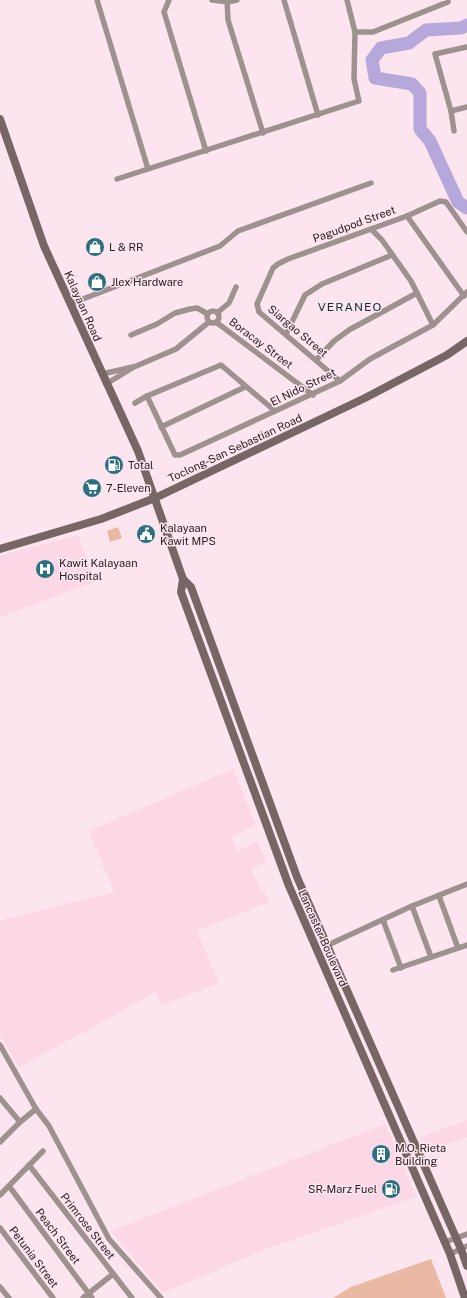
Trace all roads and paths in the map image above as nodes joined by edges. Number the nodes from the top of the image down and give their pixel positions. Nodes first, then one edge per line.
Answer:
1 (97, 0) edge
2 (168, 0) edge
3 (212, 0) edge
4 (237, 0) edge
5 (284, 0) edge
6 (347, 0) edge
7 (448, 0) edge
8 (228, 1) edge
9 (355, 32) junction
10 (467, 47) edge
11 (467, 107) edge
12 (451, 111) junction
13 (318, 115) junction
14 (0, 119) edge
15 (454, 130) dead end
16 (263, 133) junction
17 (206, 151) junction
18 (148, 169) junction
19 (117, 179) dead end
20 (371, 183) dead end
21 (407, 216) junction
22 (371, 229) junction
23 (467, 232) edge
24 (392, 255) junction
25 (272, 268) joint
26 (236, 288) dead end
27 (417, 293) junction
28 (466, 294) edge
29 (70, 304) junction
30 (217, 313) junction
31 (208, 314) junction
32 (209, 322) junction
33 (216, 322) junction
34 (433, 325) junction
35 (286, 334) junction
36 (131, 335) dead end
37 (467, 341) edge
38 (316, 360) junction
39 (134, 367) junction
40 (102, 374) junction
41 (340, 381) junction
42 (106, 384) junction
43 (245, 387) junction
44 (313, 395) junction
45 (147, 396) junction
46 (135, 403) dead end
47 (275, 411) junction
48 (161, 427) junction
49 (155, 498) junction
50 (0, 549) edge
51 (183, 579) junction
52 (466, 887) edge
53 (439, 896) junction
54 (412, 906) junction
55 (383, 920) junction
56 (467, 944) edge
57 (328, 945) junction
58 (458, 948) junction
59 (431, 957) junction
60 (401, 968) junction
61 (394, 970) dead end
62 (0, 1045) edge
63 (373, 1046) junction
64 (361, 1052) junction
65 (0, 1098) edge
66 (36, 1109) junction
67 (20, 1122) junction
68 (0, 1142) edge
69 (43, 1151) dead end
70 (28, 1165) junction
71 (9, 1186) junction
72 (0, 1195) edge
73 (0, 1228) edge
74 (467, 1234) edge
75 (456, 1238) junction
76 (445, 1242) junction
77 (464, 1247) edge
78 (450, 1254) junction
79 (467, 1266) edge
80 (114, 1274) junction
81 (0, 1287) edge
82 (90, 1296) edge
83 (9, 1298) edge
84 (53, 1298) edge
85 (83, 1298) edge
86 (132, 1298) edge
87 (161, 1298) edge
88 (465, 1298) edge

1 - 18 street
2 - 17 street
3 - 8 street
4 - 8 street
5 - 13 street
6 - 9 street
7 - 9 street
8 - 16 street
9 - 13 street
10 - 12 street
11 - 12 street
12 - 15 street
13 - 16 street
14 - 29 main road, Kalayaan Road
16 - 17 street
17 - 18 street
18 - 19 street
20 - 29 street
21 - 22 street, Pagudpod Street
21 - 23 street, Pagudpod Street
21 - 28 street
22 - 24 street
22 - 25 street, Pagudpod Street
24 - 27 street
24 - 35 street
25 - 35 street, Siargao Street
26 - 30 street, Boracay Street
27 - 34 street
27 - 38 street
28 - 34 street, El Nido Street
29 - 40 main road, Kalayaan Road
30 - 31 street
30 - 33 street
31 - 32 street
31 - 36 street
32 - 33 street
32 - 39 street
33 - 44 street, Boracay Street
34 - 41 street, El Nido Street
35 - 38 street, Siargao Street
37 - 49 main road, Toclong-San Sebastian Road
38 - 41 street, Siargao Street
39 - 40 street
39 - 42 street
40 - 42 main road, Kalayaan Road
41 - 44 street, El Nido Street
42 - 49 main road, Kalayaan Road
43 - 45 street
43 - 47 street
43 - 48 street
44 - 47 street, El Nido Street
45 - 46 street
45 - 48 street
47 - 48 street, El Nido Street
49 - 50 main road, Toclong-San Sebastian Road
49 - 51 main road, Lancaster Boulevard
51 - 57 main road, Lancaster Boulevard
51 - 64 main road, Lancaster Boulevard
52 - 53 street
53 - 54 street
53 - 58 street
54 - 55 street
54 - 59 street
55 - 57 street
55 - 60 street
56 - 58 street
57 - 63 main road, Lancaster Boulevard
58 - 59 street
59 - 60 street
60 - 61 street
62 - 66 street
63 - 64 main road
63 - 75 main road, Lancaster Boulevard
64 - 76 main road, Lancaster Boulevard
65 - 67 street
66 - 67 street
66 - 87 street
67 - 68 street
69 - 70 street
70 - 71 street
70 - 80 street, Primrose Street
71 - 72 street
71 - 82 street, Peach Street
73 - 84 street, Petunia Street
74 - 75 street
75 - 76 street
75 - 77 main road, Lancaster Boulevard
76 - 78 main road, Lancaster Boulevard
77 - 78 street
77 - 79 main road, Lancaster Boulevard
78 - 88 main road, Lancaster Boulevard
80 - 82 street
80 - 86 street, Primrose Street
81 - 83 street
82 - 85 street

